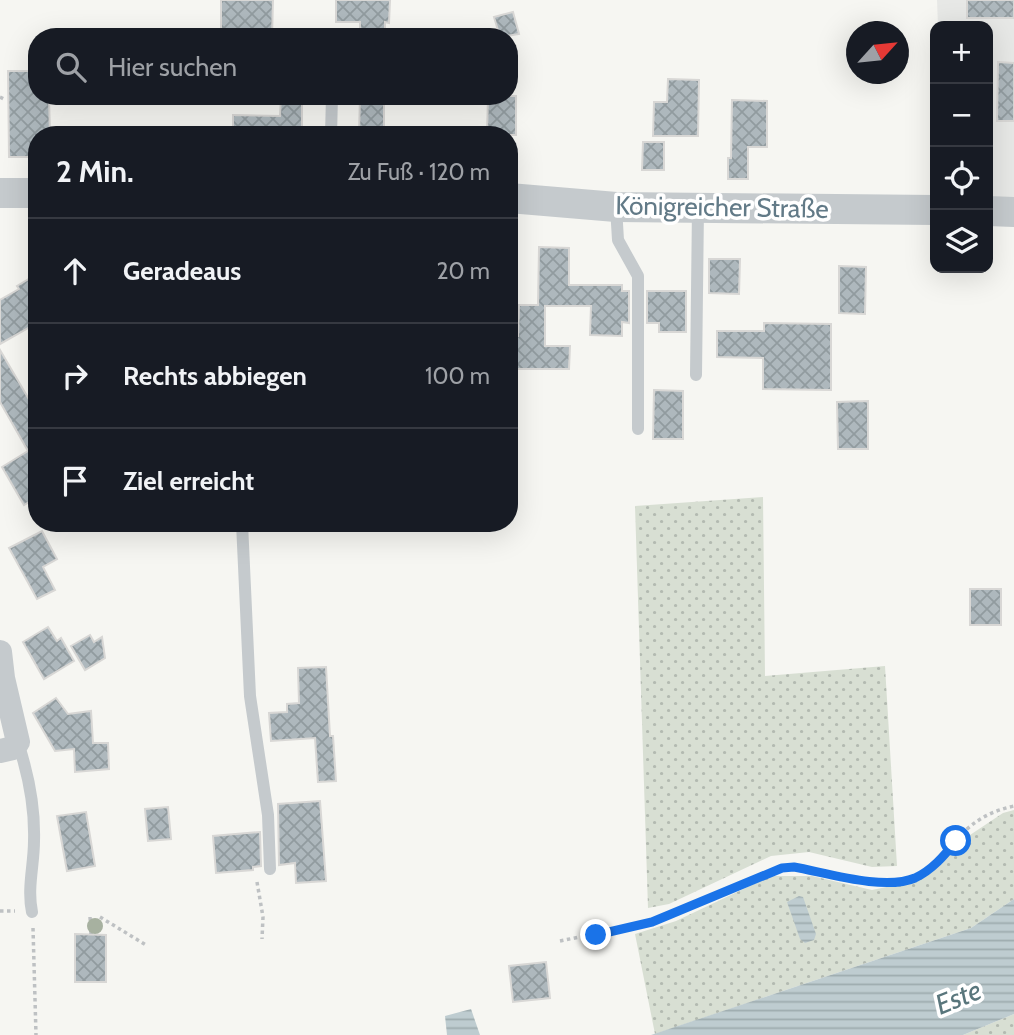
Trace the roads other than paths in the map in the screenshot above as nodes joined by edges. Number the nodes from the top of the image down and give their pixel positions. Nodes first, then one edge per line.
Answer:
1 (332, 105) edge
2 (331, 126) edge
3 (0, 193) edge
4 (28, 193) edge
5 (518, 199) edge
6 (616, 207) junction
7 (698, 208) junction
8 (930, 210) edge
9 (993, 211) edge
10 (1014, 212) edge
11 (696, 375) dead end
12 (638, 429) dead end
13 (242, 532) edge
14 (0, 652) edge
15 (1, 679) edge
16 (9, 747) edge
17 (270, 869) dead end
18 (32, 912) road end

1 - 2 lane
3 - 4 street
5 - 6 street, Königreicher Straße
6 - 7 street, Königreicher Straße
6 - 12 lane
7 - 8 street, Königreicher Straße
7 - 11 lane
9 - 10 street
13 - 17 lane
14 - 15 street
15 - 16 street
16 - 18 lane

